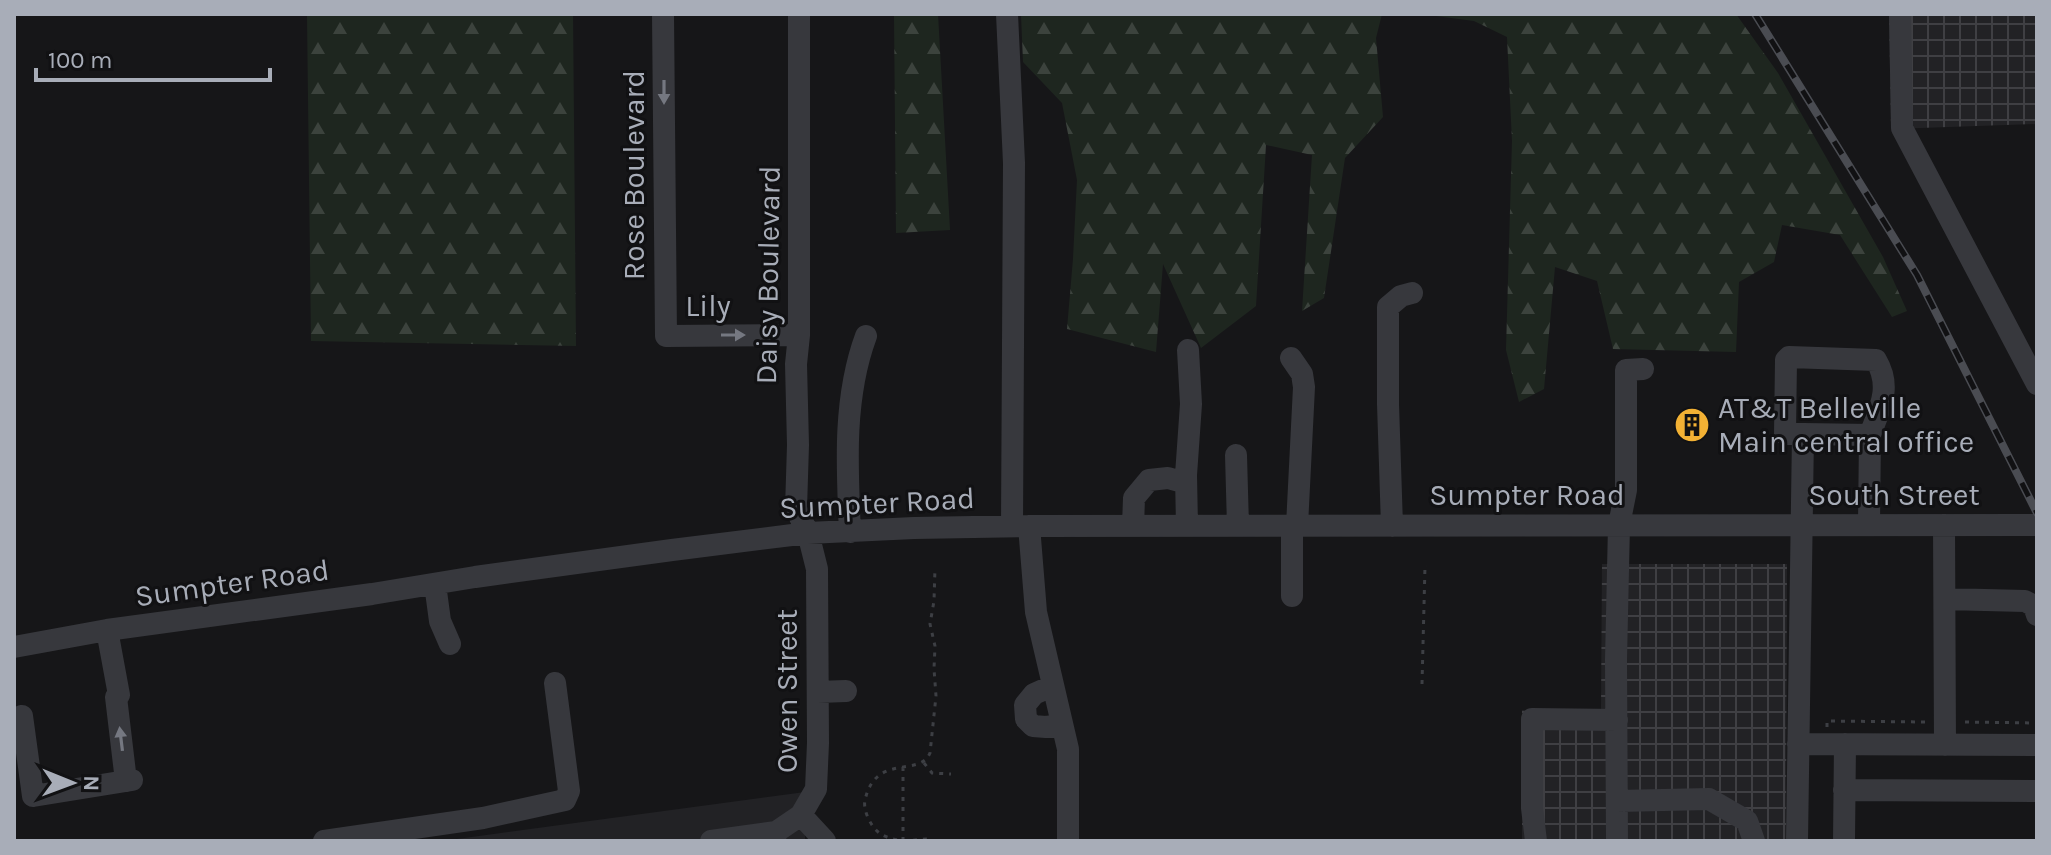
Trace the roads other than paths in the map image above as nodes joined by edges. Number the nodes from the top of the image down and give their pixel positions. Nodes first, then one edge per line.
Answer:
1 (663, 14) edge
2 (799, 14) edge
3 (1007, 14) edge
4 (1900, 14) edge
5 (1412, 293) dead end
6 (799, 335) junction
7 (666, 336) joint
8 (866, 336) dead end
9 (1188, 350) dead end
10 (1291, 358) dead end
11 (1643, 369) dead end
12 (2037, 384) edge
13 (1803, 434) junction
14 (1870, 435) junction
15 (1236, 455) dead end
16 (1186, 483) junction
17 (1869, 524) junction
18 (1619, 525) junction
19 (1752, 525) joint
20 (1944, 525) junction
21 (2037, 525) edge
22 (1020, 526) junction
23 (1133, 526) junction
24 (1187, 526) junction
25 (1238, 526) junction
26 (1295, 526) junction
27 (1392, 526) junction
28 (1801, 526) junction
29 (850, 532) junction
30 (808, 533) junction
31 (435, 584) junction
32 (1292, 596) dead end
33 (1945, 599) junction
34 (2037, 615) edge
35 (107, 630) junction
36 (450, 644) dead end
37 (14, 647) edge
38 (555, 683) dead end
39 (1052, 686) junction
40 (846, 691) dead end
41 (818, 692) junction
42 (22, 716) dead end
43 (1617, 720) junction
44 (1062, 725) junction
45 (1836, 740) junction
46 (1798, 744) junction
47 (1945, 745) junction
48 (2037, 745) edge
49 (1844, 790) junction
50 (2037, 791) edge
51 (1617, 801) junction
52 (801, 815) junction
53 (775, 836) edge
54 (324, 841) edge
55 (711, 841) edge
56 (825, 841) edge
57 (1068, 841) edge
58 (1536, 841) edge
59 (1617, 841) edge
60 (1754, 841) edge
61 (1797, 841) edge
62 (1844, 841) edge

1 -> 7 street, Rose Boulevard
2 - 6 street, Daisy Boulevard
3 - 22 street
4 - 12 street
5 - 27 street
7 -> 6 street, Lily
6 - 30 street, Daisy Boulevard
8 - 29 street
9 - 16 street
10 - 26 street
11 - 18 street
13 - 14 street
13 - 14 street
13 - 28 street
14 - 17 street
15 - 25 street
16 - 23 street
16 - 24 street
17 - 20 street, South Street
17 - 28 street, South Street
18 - 19 street, Sumpter Road
18 - 27 street, Sumpter Road
18 - 43 street
19 - 28 street, South Street
20 - 21 street, South Street
20 - 33 street
22 - 23 street, Sumpter Road
22 - 29 street, Sumpter Road
22 - 39 street
23 - 24 street, Sumpter Road
24 - 25 street, Sumpter Road
25 - 26 street, Sumpter Road
26 - 27 street, Sumpter Road
26 - 32 street
28 - 46 street
29 - 30 street, Sumpter Road
30 - 31 street, Sumpter Road
30 - 41 street, Owen Street
31 - 35 street, Sumpter Road
31 - 36 street
33 - 34 street
33 - 47 street
35 - 37 street, Sumpter Road
42 -> 35 street
38 - 54 street
39 - 44 street
39 - 44 street
40 - 41 street
41 - 52 street, Owen Street
43 - 51 street
43 - 58 street
44 - 57 street
45 - 46 street
45 - 47 street
45 - 49 street
46 - 61 street
47 - 48 street
49 - 50 street
49 - 62 street
51 - 59 street
51 - 60 street
52 - 53 street, Owen Street
52 - 56 street
53 - 55 street

